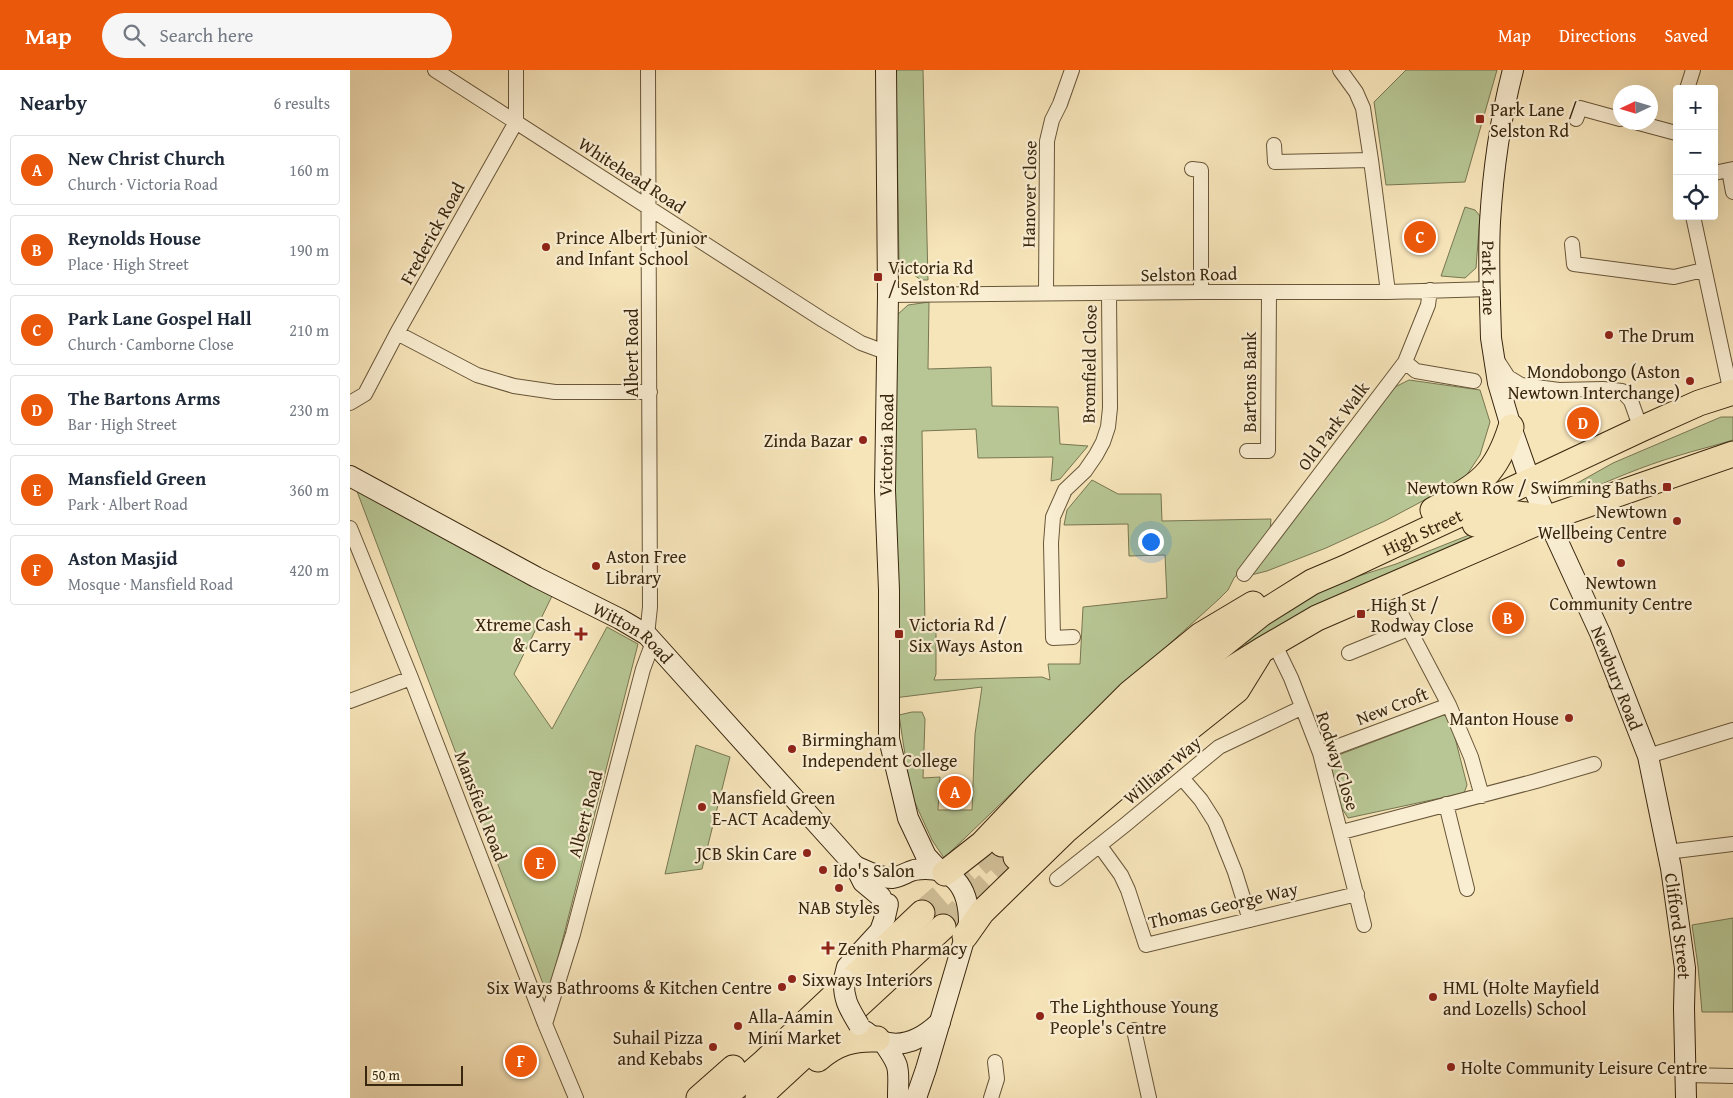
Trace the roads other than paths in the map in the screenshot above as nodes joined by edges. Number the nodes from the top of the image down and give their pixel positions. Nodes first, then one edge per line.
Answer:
1 (435, 70) edge
2 (516, 70) edge
3 (648, 70) edge
4 (885, 70) edge
5 (1072, 70) edge
6 (1340, 70) edge
7 (1513, 70) edge
8 (1693, 70) edge
9 (1689, 85) edge
10 (1613, 117) edge
11 (1576, 119) dead end
12 (516, 122) junction
13 (1658, 128) edge
14 (1673, 132) edge
15 (1274, 145) dead end
16 (1371, 160) junction
17 (1192, 169) dead end
18 (1731, 169) edge
19 (1718, 172) edge
20 (1733, 192) edge
21 (649, 209) junction
22 (1694, 220) edge
23 (1572, 244) dead end
24 (1703, 270) junction
25 (1490, 289) junction
26 (1430, 290) junction
27 (1202, 292) junction
28 (1268, 292) junction
29 (1388, 292) junction
30 (1046, 293) junction
31 (1109, 294) junction
32 (888, 295) junction
33 (397, 333) junction
34 (888, 353) junction
35 (1493, 353) junction
36 (1405, 362) junction
37 (1474, 381) dead end
38 (650, 392) junction
39 (1732, 393) edge
40 (350, 403) edge
41 (1511, 427) junction
42 (1642, 429) junction
43 (1248, 451) dead end
44 (1733, 454) edge
45 (350, 476) edge
46 (1530, 481) junction
47 (1548, 518) junction
48 (351, 535) edge
49 (1388, 548) junction
50 (1345, 568) junction
51 (1244, 574) dead end
52 (1312, 582) junction
53 (1398, 608) dead end
54 (1408, 629) junction
55 (1073, 637) dead end
56 (650, 638) junction
57 (1268, 646) junction
58 (1349, 653) dead end
59 (411, 678) junction
60 (350, 701) edge
61 (1449, 705) junction
62 (1301, 708) junction
63 (1733, 730) edge
64 (1320, 753) junction
65 (1648, 756) junction
66 (1594, 764) dead end
67 (1182, 778) junction
68 (1482, 796) junction
69 (1446, 804) junction
70 (908, 818) junction
71 (1342, 832) junction
72 (1733, 844) edge
73 (1100, 846) junction
74 (1667, 852) junction
75 (855, 866) junction
76 (910, 872) junction
77 (943, 872) junction
78 (1057, 879) dead end
79 (1468, 888) dead end
80 (1357, 894) junction
81 (922, 913) tunnel mouth
82 (885, 917) junction
83 (1250, 920) junction
84 (1364, 924) dead end
85 (954, 931) junction
86 (845, 973) junction
87 (940, 1022) junction
88 (545, 1024) junction
89 (1134, 1030) dead end
90 (873, 1035) junction
91 (995, 1062) dead end
92 (1686, 1075) junction
93 (1733, 1076) edge
94 (576, 1098) edge
95 (699, 1098) edge
96 (723, 1098) edge
97 (758, 1098) edge
98 (774, 1098) edge
99 (898, 1098) edge
100 (916, 1098) edge
101 (991, 1098) edge
102 (1149, 1098) edge
103 (1686, 1098) edge

1 - 12 street, Whitehead Road
2 - 12 street, Frederick Road
3 - 21 street, Albert Road
4 - 32 main road, Victoria Road
5 - 30 street, Hanover Close
6 - 16 street
7 - 25 main road, Park Lane
8 - 9 street
10 - 11 street
12 - 21 street, Whitehead Road
12 - 33 street, Frederick Road
13 - 14 street
15 - 16 street
16 - 29 street
17 - 27 street
18 - 19 street
18 - 20 street
21 - 34 street, Whitehead Road
21 - 38 street, Albert Road
22 - 24 street
23 - 24 street
24 - 39 street
25 - 26 street, Selston Road
25 - 35 main road, Park Lane
26 - 29 street, Selston Road
26 - 36 street, Old Park Walk
27 - 28 street, Selston Road
27 - 31 street, Selston Road
28 - 29 street, Selston Road
28 - 43 street, Bartons Bank
30 - 31 street, Selston Road
30 - 32 street, Selston Road
31 - 55 street, Bromfield Close
32 - 34 main road, Victoria Road
33 - 38 street
33 - 40 street, Frederick Road
34 - 70 main road, Victoria Road
35 - 41 main road, Park Lane
35 - 42 street
36 - 37 street
36 - 51 street, Old Park Walk
38 - 56 street, Albert Road
39 - 42 highway, High Street
41 - 46 main road, Park Lane
41 - 49 highway
42 - 46 highway, High Street
44 - 47 highway, High Street
45 - 56 main road, Witton Road
46 - 47 main road, Newbury Road
46 - 49 highway, High Street
47 - 50 highway
47 - 57 highway, High Street
47 - 65 main road, Newbury Road
48 - 59 street, Mansfield Road
49 - 50 highway, High Street
50 - 52 highway, High Street
52 - 57 highway, High Street
52 - 77 highway
53 - 54 street
54 - 58 street
54 - 61 street
56 - 75 main road, Witton Road
56 - 88 street, Albert Road
57 - 62 street, Rodway Close
57 - 85 highway
59 - 60 street
59 - 88 street, Mansfield Road
61 - 64 street, New Croft
61 - 68 street
62 - 64 street, Rodway Close
62 - 67 street, William Way
63 - 65 street
64 - 71 street, Rodway Close
65 - 74 main road, Clifford Street
66 - 68 street
67 - 73 street, William Way
67 - 83 street
68 - 69 street
69 - 71 street
69 - 79 street
70 - 76 main road, Victoria Road
70 - 77 main road, Victoria Road
71 - 80 street, Rodway Close
72 - 74 street
73 - 78 street, William Way
73 - 83 street, Thomas George Way
74 - 92 main road, Clifford Street
75 - 76 main road, Witton Road
75 - 82 main road, Witton Road
76 - 77 main road, Witton Road
76 - 82 main road
77 - 85 main road, Victoria Road
80 - 83 street, Thomas George Way
80 - 84 street, Rodway Close
81 - 96 highway
82 - 86 main road
85 - 87 main road, Victoria Road
85 - 97 highway
86 - 90 main road, bridge
86 - 95 highway
87 - 90 main road
87 - 100 main road, Victoria Road
88 - 94 street, Mansfield Road
89 - 102 street
90 - 98 highway
90 - 99 main road
91 - 101 street
92 - 93 street
92 - 103 main road, Clifford Street

